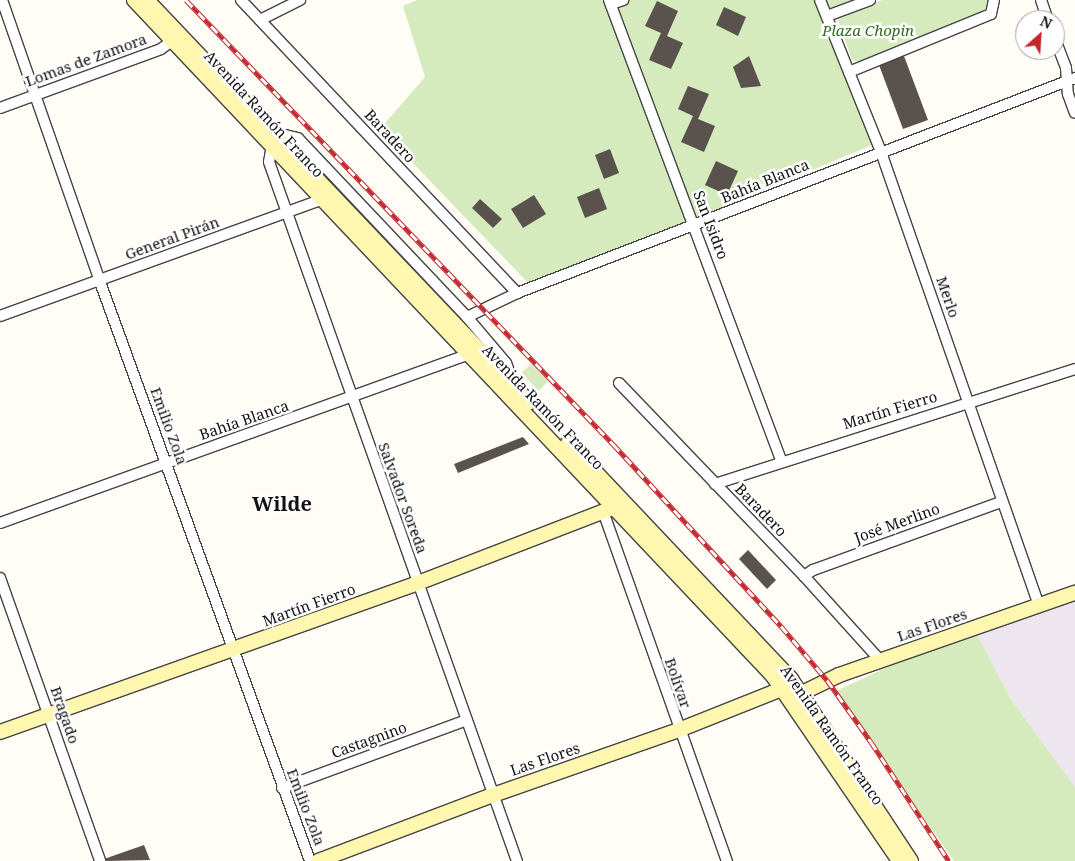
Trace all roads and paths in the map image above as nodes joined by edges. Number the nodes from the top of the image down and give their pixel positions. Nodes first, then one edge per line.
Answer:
1 (2, 0) edge
2 (134, 0) edge
3 (147, 0) edge
4 (241, 0) edge
5 (300, 0) edge
6 (622, 0) edge
7 (820, 0) edge
8 (870, 0) edge
9 (994, 0) edge
10 (610, 2) edge
11 (827, 16) junction
12 (260, 20) junction
13 (176, 38) junction
14 (1064, 60) edge
15 (849, 72) junction
16 (1071, 79) edge
17 (35, 96) junction
18 (0, 108) edge
19 (1075, 113) edge
20 (276, 141) junction
21 (881, 152) junction
22 (328, 197) junction
23 (355, 199) junction
24 (288, 212) junction
25 (695, 225) junction
26 (99, 279) junction
27 (517, 292) junction
28 (0, 316) edge
29 (467, 317) junction
30 (470, 354) junction
31 (1075, 369) edge
32 (619, 383) dead end
33 (514, 387) junction
34 (352, 399) junction
35 (969, 403) junction
36 (781, 461) junction
37 (167, 463) junction
38 (715, 484) junction
39 (1002, 502) junction
40 (621, 505) junction
41 (604, 514) junction
42 (0, 523) edge
43 (804, 576) junction
44 (0, 578) edge
45 (418, 583) junction
46 (1075, 593) edge
47 (1039, 606) junction
48 (233, 650) junction
49 (880, 660) junction
50 (784, 688) junction
51 (802, 693) junction
52 (49, 715) junction
53 (467, 720) junction
54 (679, 730) junction
55 (0, 732) edge
56 (282, 788) junction
57 (493, 795) junction
58 (901, 859) edge
59 (100, 861) edge
60 (310, 861) edge
61 (318, 861) edge
62 (517, 861) edge
63 (728, 861) edge

1 - 17 street, Emilio Zola
2 - 13 main road, Avenida Ramón Franco
3 - 13 main road, Avenida Ramón Franco
4 - 12 street, Baradero
5 - 12 street
6 - 10 street
7 - 11 street, Merlo
8 - 11 street
9 - 15 street
10 - 25 street, San Isidro
11 - 15 street, Merlo
12 - 27 street, Baradero
13 - 17 street, Lomas de Zamora
13 - 20 main road, Avenida Ramón Franco
14 - 16 street
15 - 21 street, Merlo
16 - 19 street
16 - 21 street, Bahía Blanca
17 - 18 street, Lomas de Zamora
17 - 26 street, Emilio Zola
20 - 22 main road, Avenida Ramón Franco
20 - 23 street
20 - 24 street, Salvador Soreda
21 - 25 street, Bahía Blanca
21 - 35 street, Merlo
22 - 23 street
22 - 24 street, General Pirán
22 - 30 main road, Avenida Ramón Franco
22 - 33 main road, Avenida Ramón Franco
23 - 29 street
24 - 26 street, General Pirán
24 - 34 street, Salvador Soreda
25 - 27 street, Bahía Blanca
25 - 36 street, San Isidro
26 - 28 street, General Pirán
26 - 37 street, Emilio Zola
27 - 29 street, Bahía Blanca
29 - 33 street
30 - 34 street, Bahía Blanca
30 - 40 main road, Avenida Ramón Franco
31 - 35 street, Martín Fierro
32 - 38 street, Baradero
33 - 40 main road, Avenida Ramón Franco
34 - 37 street, Bahía Blanca
34 - 45 street, Salvador Soreda
35 - 36 street, Martín Fierro
35 - 39 street, Merlo
36 - 38 street, Martín Fierro
37 - 42 street, Bahía Blanca
37 - 48 street, Emilio Zola
38 - 43 street, Baradero
39 - 43 street, José Merlino
39 - 47 street, Merlo
40 - 41 main road, Martín Fierro
40 - 50 main road, Avenida Ramón Franco
40 - 51 main road, Avenida Ramón Franco
41 - 45 main road, Martín Fierro
41 - 54 street, Bolívar
43 - 49 street, Baradero
44 - 52 street, Bragado
45 - 48 main road, Martín Fierro
45 - 53 street, Salvador Soreda
46 - 47 main road, Las Flores
47 - 49 main road, Las Flores
48 - 52 main road, Martín Fierro
48 - 56 street, Emilio Zola
49 - 51 main road, Las Flores
50 - 54 main road, Las Flores
50 - 58 main road, Avenida Ramón Franco
51 - 58 main road, Avenida Ramón Franco
52 - 55 main road, Martín Fierro
52 - 59 street, Bragado
53 - 56 street, Castagnino
53 - 57 street, Salvador Soreda
54 - 57 main road, Las Flores
54 - 63 street, Bolívar
56 - 60 street, Emilio Zola
57 - 61 main road, Las Flores
57 - 62 street, Salvador Soreda

